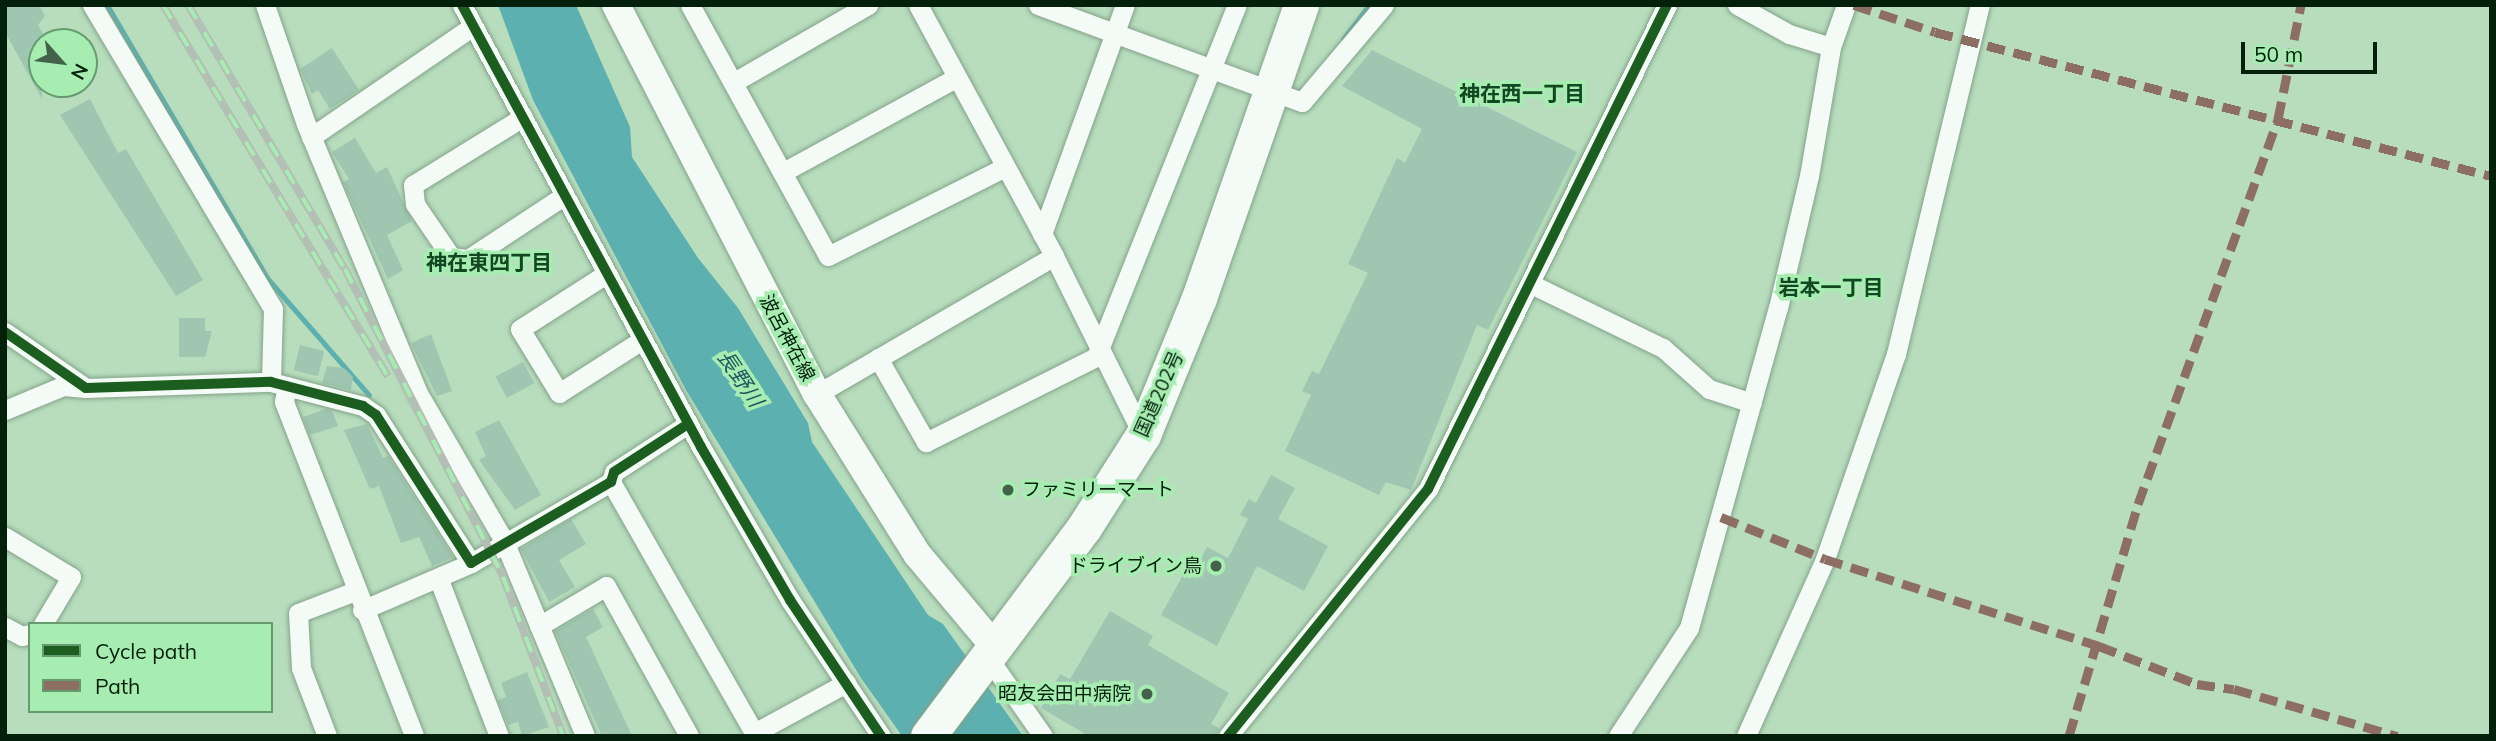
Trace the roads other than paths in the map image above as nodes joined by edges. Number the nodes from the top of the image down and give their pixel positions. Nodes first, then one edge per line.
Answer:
1 (92, 5) edge
2 (265, 5) edge
3 (462, 5) edge
4 (690, 5) edge
5 (868, 5) edge
6 (918, 5) edge
7 (1038, 5) edge
8 (1125, 5) edge
9 (1237, 5) edge
10 (1301, 5) edge
11 (1384, 5) edge
12 (1667, 5) edge
13 (1737, 5) edge
14 (1846, 5) edge
15 (1980, 5) edge
16 (625, 8) edge
17 (474, 26) junction
18 (1116, 30) junction
19 (1830, 47) junction
20 (1210, 70) junction
21 (954, 79) junction
22 (734, 82) junction
23 (1270, 93) junction
24 (523, 117) junction
25 (311, 137) junction
26 (1003, 168) junction
27 (785, 170) junction
28 (565, 195) junction
29 (1042, 234) junction
30 (1054, 256) junction
31 (606, 274) junction
32 (1531, 284) junction
33 (5, 332) edge
34 (642, 340) junction
35 (1100, 349) junction
36 (878, 358) junction
37 (279, 384) junction
38 (86, 388) junction
39 (817, 394) junction
40 (1752, 403) junction
41 (5, 410) edge
42 (688, 424) junction
43 (1143, 435) junction
44 (611, 482) junction
45 (5, 537) edge
46 (504, 541) junction
47 (471, 563) junction
48 (439, 580) junction
49 (355, 591) junction
50 (362, 610) junction
51 (44, 622) edge
52 (539, 626) junction
53 (5, 627) edge
54 (28, 634) edge
55 (993, 654) junction
56 (846, 683) junction
57 (327, 736) edge
58 (414, 736) edge
59 (499, 736) edge
60 (585, 736) edge
61 (689, 736) edge
62 (881, 736) edge
63 (928, 736) edge
64 (1043, 736) edge
65 (1228, 736) edge
66 (1618, 736) edge
67 (1746, 736) edge

1 - 37 street
2 - 25 street
3 - 17 street
4 - 22 street
5 - 22 street
6 - 21 street
7 - 18 street
8 - 18 street
9 - 20 street
10 - 23 highway, 国道202号
11 - 23 street
12 - 32 street
13 - 19 street
14 - 19 street
15 - 67 street
16 - 39 main road, 波呂神在線
17 - 24 street
17 - 25 street
18 - 20 street
18 - 29 street
19 - 40 street
20 - 23 street
20 - 35 street
21 - 26 street
21 - 27 street
22 - 27 street
23 - 43 highway, 国道202号
24 - 28 street
24 - 28 street
25 - 46 street
26 - 27 street
26 - 29 street
28 - 31 street
29 - 30 street
30 - 35 street
30 - 36 street
31 - 34 street
31 - 34 street
32 - 40 street
32 - 65 street
33 - 38 street
34 - 42 street
35 - 36 street
35 - 43 street
36 - 39 street
37 - 38 street
37 - 47 street
37 - 49 street
38 - 41 street
39 - 55 main road, 波呂神在線
40 - 66 street
42 - 44 street
42 - 56 street
43 - 55 highway, 国道202号
44 - 46 street
44 - 56 street
45 - 51 street
46 - 47 street
46 - 52 street
47 - 48 street
48 - 50 street
48 - 59 street
49 - 50 street
49 - 57 street
50 - 58 street
52 - 60 street
52 - 61 street
53 - 54 street
55 - 63 highway, 国道202号
55 - 64 street
56 - 62 street

